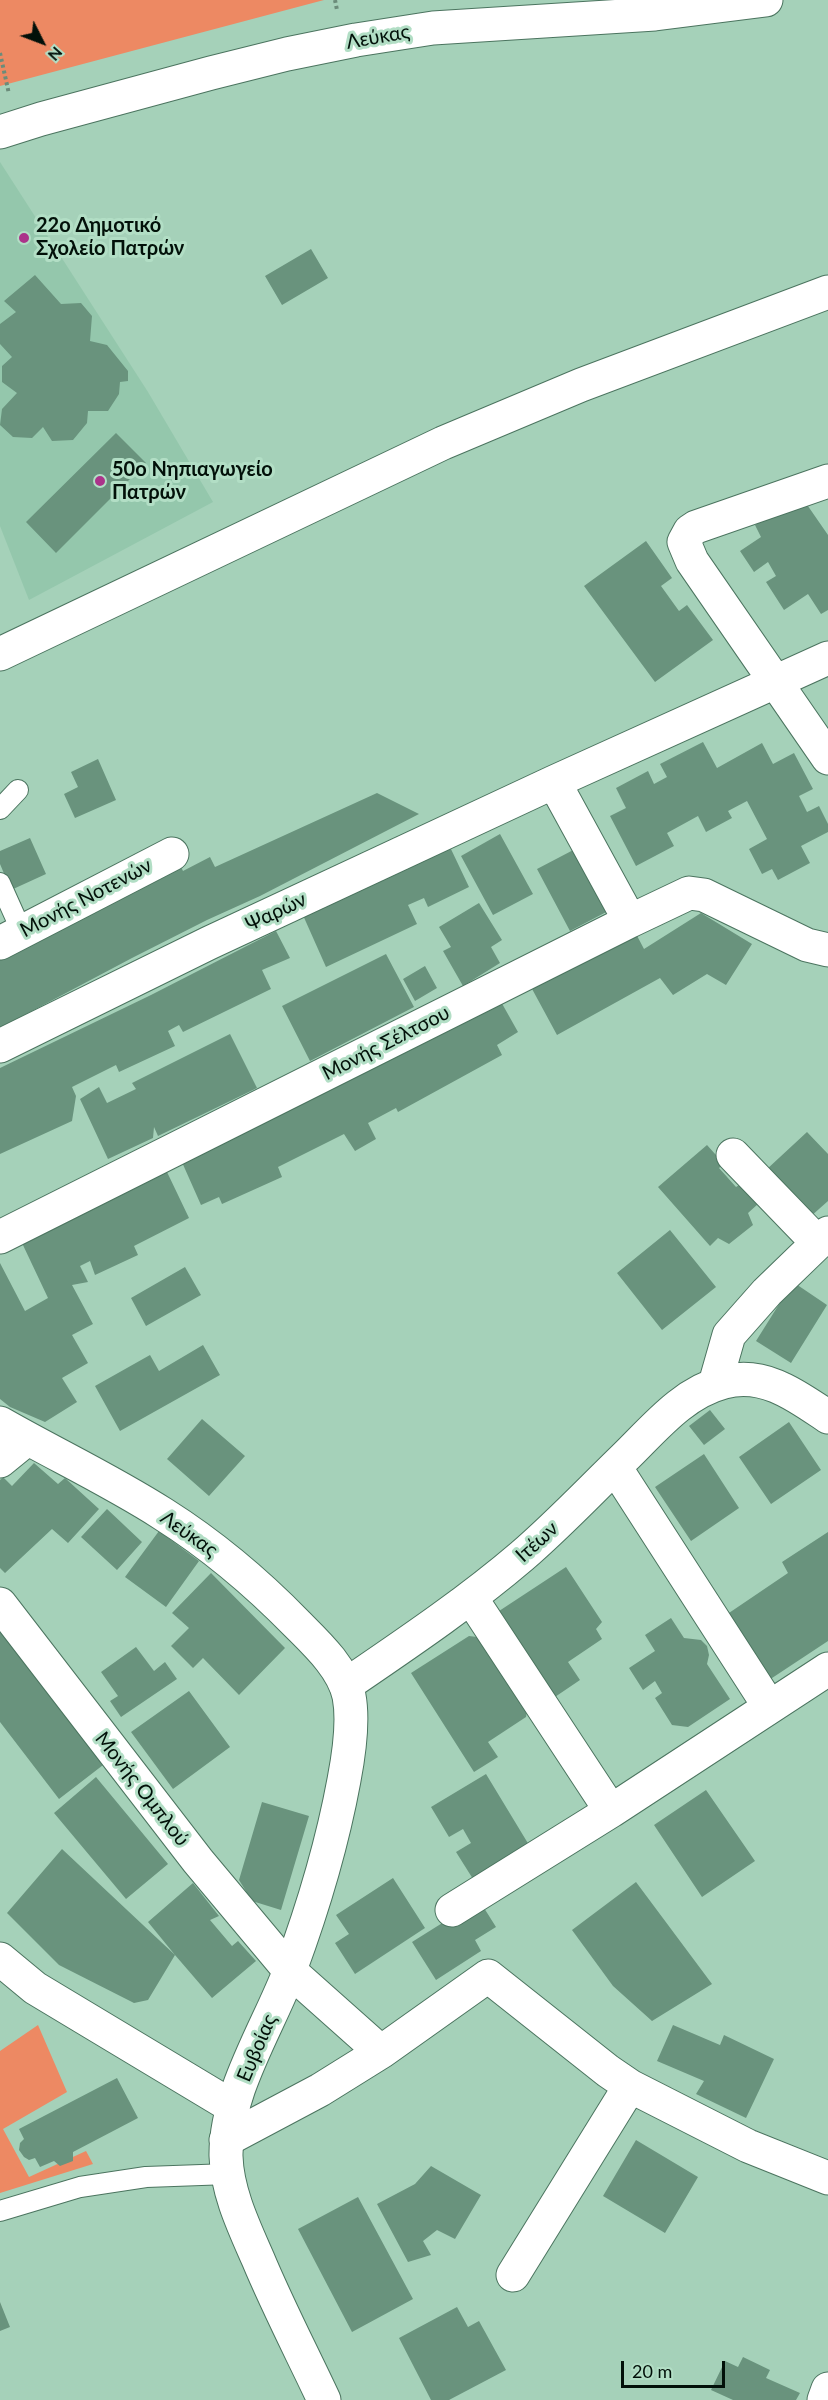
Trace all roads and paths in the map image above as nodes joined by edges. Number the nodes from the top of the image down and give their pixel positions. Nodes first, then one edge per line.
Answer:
1 (766, 0) edge
2 (0, 53) edge
3 (8, 129) edge
4 (828, 292) edge
5 (828, 481) edge
6 (0, 654) edge
7 (828, 658) edge
8 (776, 683) junction
9 (828, 758) edge
10 (554, 782) junction
11 (18, 790) dead end
12 (0, 808) edge
13 (172, 854) dead end
14 (0, 883) edge
15 (630, 921) junction
16 (11, 937) edge
17 (828, 950) edge
18 (0, 1046) edge
19 (733, 1155) dead end
20 (0, 1237) edge
21 (823, 1238) edge
22 (715, 1384) junction
23 (828, 1417) edge
24 (14, 1431) edge
25 (0, 1461) edge
26 (615, 1467) junction
27 (471, 1598) junction
28 (0, 1604) edge
29 (828, 1669) edge
30 (346, 1685) junction
31 (769, 1706) junction
32 (611, 1811) junction
33 (452, 1910) dead end
34 (0, 1959) edge
35 (290, 1971) junction
36 (381, 2052) junction
37 (630, 2086) junction
38 (233, 2107) junction
39 (226, 2140) junction
40 (228, 2174) junction
41 (828, 2178) edge
42 (0, 2211) edge
43 (513, 2275) dead end
44 (828, 2389) edge
45 (324, 2400) edge
46 (824, 2400) edge

1 - 3 street, Λεύκας
2 - 3 path
4 - 6 street
5 - 8 street
7 - 8 street, Ψαρών
8 - 9 street
8 - 10 street, Ψαρών
10 - 15 street
10 - 18 street, Ψαρών
11 - 12 lane
13 - 16 street, Μονής Νοτενών
14 - 16 lane
15 - 17 street, Μονής Σέλτσου
15 - 20 street, Μονής Σέλτσου
19 - 21 street
21 - 22 street
22 - 23 street, Ιτέων
22 - 26 street, Ιτέων
24 - 25 street
24 - 30 street, Λεύκας
26 - 27 street, Ιτέων
26 - 31 street
27 - 30 street, Ιτέων
27 - 32 street
28 - 35 street, Μονής Ομπλού
29 - 31 street
30 - 35 street, Ευβοίας
31 - 32 street
32 - 33 street
34 - 38 street
35 - 36 street, Μονής Ομπλού
35 - 38 street, Ευβοίας
36 - 37 street
36 - 39 street
37 - 41 street
37 - 43 street
38 - 39 street, Ευβοίας
39 - 40 street, Ευβοίας
40 - 42 lane
40 - 45 street, Ευβοίας
44 - 46 street

